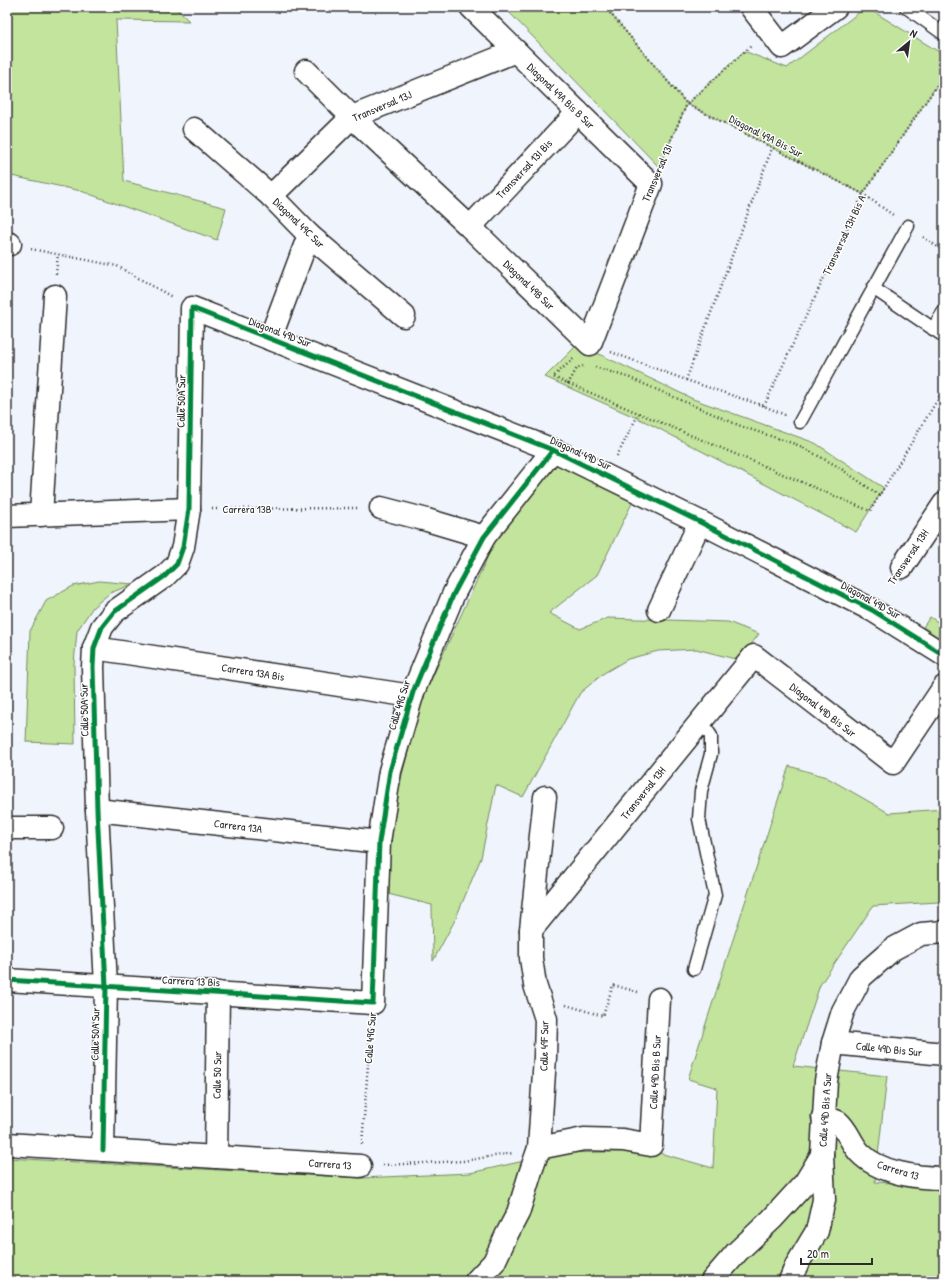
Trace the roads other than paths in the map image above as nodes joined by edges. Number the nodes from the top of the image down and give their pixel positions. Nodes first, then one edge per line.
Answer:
1 (471, 7) edge
2 (751, 7) edge
3 (836, 7) edge
4 (906, 7) edge
5 (944, 34) edge
6 (516, 51) junction
7 (306, 71) dead end
8 (578, 112) junction
9 (352, 117) junction
10 (194, 129) dead end
11 (651, 184) joint
12 (271, 196) junction
13 (908, 226) road end
14 (470, 227) junction
15 (309, 235) junction
16 (873, 288) junction
17 (55, 296) dead end
18 (192, 308) joint
19 (944, 311) edge
20 (404, 316) dead end
21 (933, 329) junction
22 (944, 336) edge
23 (270, 339) junction
24 (588, 355) joint
25 (800, 422) road end
26 (553, 450) junction
27 (944, 504) edge
28 (381, 508) road end
29 (189, 509) junction
30 (41, 515) junction
31 (7, 516) edge
32 (700, 522) junction
33 (484, 537) junction
34 (902, 567) dead end
35 (659, 610) dead end
36 (94, 648) junction
37 (944, 655) edge
38 (754, 656) joint
39 (944, 687) edge
40 (412, 696) junction
41 (701, 721) junction
42 (545, 797) dead end
43 (96, 810) junction
44 (7, 828) edge
45 (52, 828) dead end
46 (379, 842) junction
47 (531, 930) junction
48 (944, 932) edge
49 (694, 969) dead end
50 (7, 980) edge
51 (106, 986) junction
52 (218, 993) junction
53 (659, 998) road end
54 (373, 1003) joint
55 (833, 1043) junction
56 (944, 1054) edge
57 (823, 1117) junction
58 (7, 1144) edge
59 (539, 1148) junction
60 (103, 1150) junction
61 (822, 1155) junction
62 (216, 1157) junction
63 (360, 1166) road end
64 (944, 1175) edge
65 (476, 1281) edge
66 (712, 1281) edge
67 (790, 1281) edge

1 - 6 street, Diagonal 49A Bis B Sur
2 - 3 street
4 - 5 lane
6 - 8 street, Diagonal 49A Bis B Sur
6 - 9 street, Transversal 13J
7 - 9 street, Diagonal 49B Sur
8 - 11 street, Diagonal 49A Bis B Sur
8 - 14 street, Transversal 13I Bis
9 - 12 street, Transversal 13J
9 - 14 street, Diagonal 49B Sur
10 - 12 street, Diagonal 49C Sur
11 - 24 street, Transversal 13I
12 - 15 street, Diagonal 49C Sur
13 - 16 lane
14 - 24 street, Diagonal 49B Sur
15 - 20 street, Diagonal 49C Sur
15 - 23 street
16 - 21 lane
16 - 25 lane
17 - 30 street
18 - 23 street, Diagonal 49D Sur
18 - 29 street, Calle 50A Sur
19 - 21 lane
21 - 22 lane
23 - 26 street, Diagonal 49D Sur
26 - 32 street, Diagonal 49D Sur
26 - 33 street, Calle 49G Sur
27 - 34 street, Transversal 13H
28 - 33 street
29 - 30 street
29 - 36 street, Calle 50A Sur
30 - 31 street
32 - 35 street
32 - 37 street, Diagonal 49D Sur
33 - 40 street, Calle 49G Sur
36 - 40 street, Carrera 13A Bis
36 - 43 street, Calle 50A Sur
38 - 39 street, Diagonal 49D Bis Sur
38 - 41 street, Transversal 13H
40 - 46 street, Calle 49G Sur
41 - 47 street, Transversal 13H
41 - 49 lane
42 - 47 street, Calle 49F Sur
43 - 46 street, Carrera 13A
43 - 51 street, Calle 50A Sur
44 - 45 street
46 - 54 street, Calle 49G Sur
47 - 59 street, Calle 49F Sur
48 - 55 street, Calle 49D Bis A Sur
50 - 51 street, Carrera 13 Bis
51 - 52 street, Carrera 13 Bis
51 - 60 street, Calle 50A Sur
52 - 54 street, Carrera 13 Bis
52 - 62 street, Calle 50 Sur
53 - 59 street, Calle 49D Bis B Sur
55 - 56 street, Calle 49D Bis Sur
55 - 57 street, Calle 49D Bis A Sur
57 - 61 street, Calle 49D Bis A Sur
57 - 64 street, Carrera 13
58 - 60 street, Carrera 13
59 - 65 street, Calle 49F Sur
60 - 62 street, Carrera 13
61 - 66 street, Calle 49D Bis A Sur
61 - 67 street
62 - 63 street, Carrera 13

